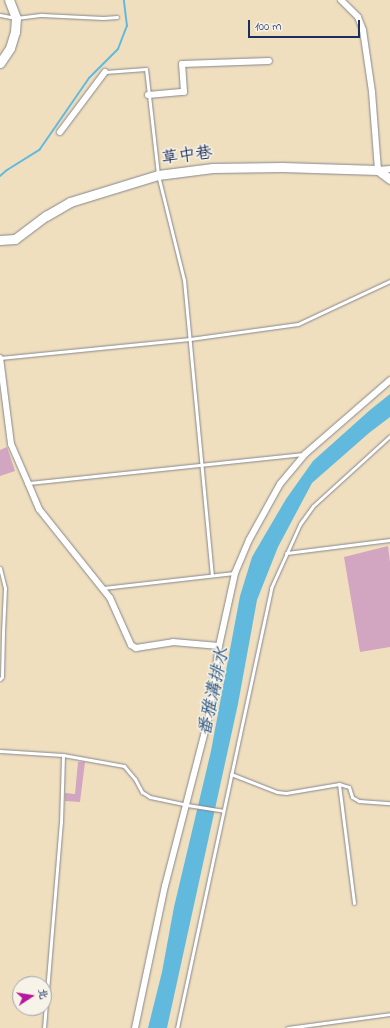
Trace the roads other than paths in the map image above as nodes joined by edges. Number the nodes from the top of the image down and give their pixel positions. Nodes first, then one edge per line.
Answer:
1 (9, 0) edge
2 (341, 0) edge
3 (0, 15) edge
4 (117, 17) dead end
5 (16, 18) junction
6 (269, 61) dead end
7 (0, 63) edge
8 (105, 72) joint
9 (148, 95) junction
10 (60, 132) dead end
11 (390, 169) edge
12 (378, 170) junction
13 (158, 175) junction
14 (390, 179) edge
15 (0, 240) edge
16 (390, 282) edge
17 (190, 339) junction
18 (0, 358) edge
19 (390, 380) edge
20 (390, 436) edge
21 (305, 454) junction
22 (202, 464) junction
23 (28, 483) junction
24 (390, 540) edge
25 (286, 553) junction
26 (0, 568) edge
27 (235, 573) junction
28 (212, 576) junction
29 (101, 588) junction
30 (219, 646) junction
31 (0, 679) edge
32 (0, 751) edge
33 (63, 755) junction
34 (231, 774) junction
35 (339, 784) junction
36 (390, 803) edge
37 (187, 805) junction
38 (223, 811) junction
39 (354, 903) dead end
40 (390, 1014) edge
41 (44, 1028) edge
42 (135, 1028) edge
43 (177, 1028) edge
44 (287, 1028) edge

1 - 5 street
2 - 12 street
3 - 5 lane
4 - 5 lane
5 - 7 street
6 - 9 street
8 - 9 lane
8 - 10 street
9 - 13 lane
11 - 12 street
12 - 13 street, 草中巷
12 - 14 street
13 - 15 street, 草中巷
13 - 17 lane
16 - 17 lane
17 - 18 lane
17 - 22 lane
18 - 23 street
19 - 21 street
20 - 25 lane
21 - 22 lane
21 - 27 street
22 - 23 lane
22 - 28 lane
23 - 29 street
24 - 25 lane
25 - 34 lane
26 - 31 lane
27 - 28 lane
27 - 30 street
28 - 29 lane
29 - 30 street
30 - 37 street
32 - 33 lane
33 - 37 lane
33 - 41 lane
34 - 35 lane
34 - 38 lane
35 - 36 lane
35 - 39 lane
37 - 38 lane
37 - 42 street
38 - 43 lane
40 - 44 lane

